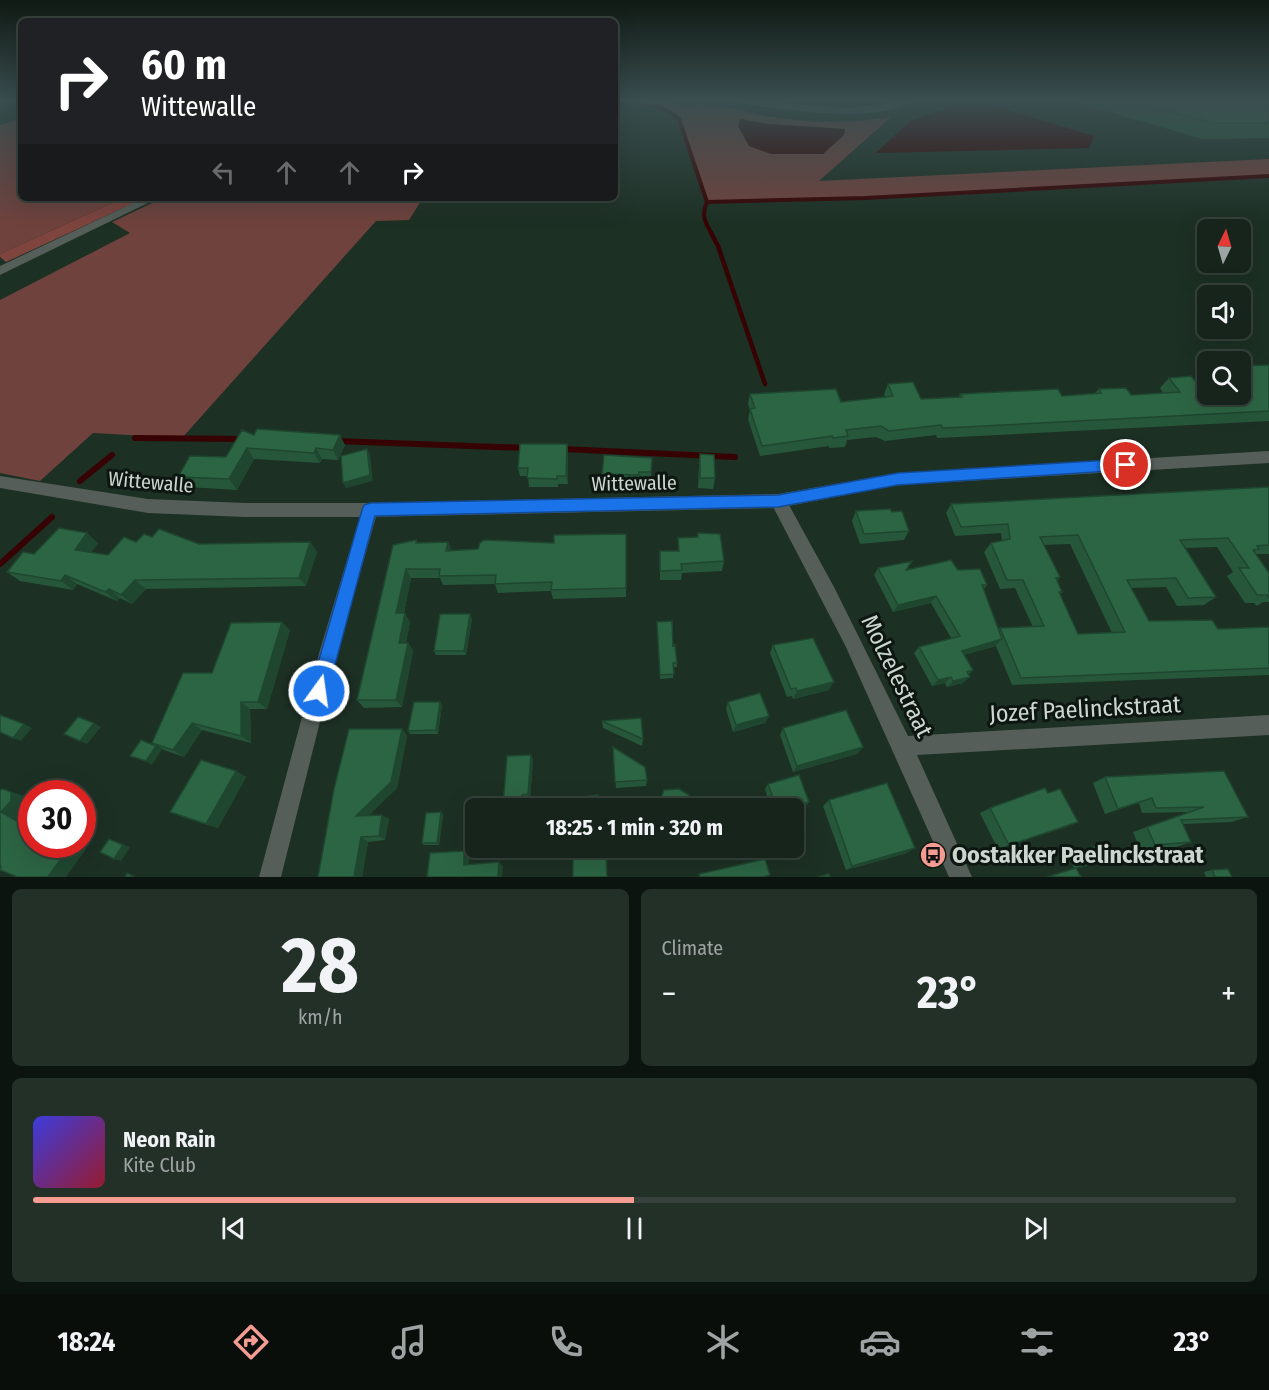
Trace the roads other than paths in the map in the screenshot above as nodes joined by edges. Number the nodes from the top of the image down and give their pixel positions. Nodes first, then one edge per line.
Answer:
1 (147, 201) edge
2 (0, 271) edge
3 (1269, 457) edge
4 (0, 482) edge
5 (778, 501) junction
6 (370, 510) junction
7 (1269, 725) edge
8 (903, 746) junction
9 (270, 877) edge
10 (961, 877) edge

1 - 2 street
3 - 5 street, Wittewalle
4 - 6 street, Wittewalle
5 - 6 street, Wittewalle
5 - 8 street, Molzelestraat
6 - 9 street
7 - 8 street, Jozef Paelinckstraat
8 - 10 street, Molzelestraat

